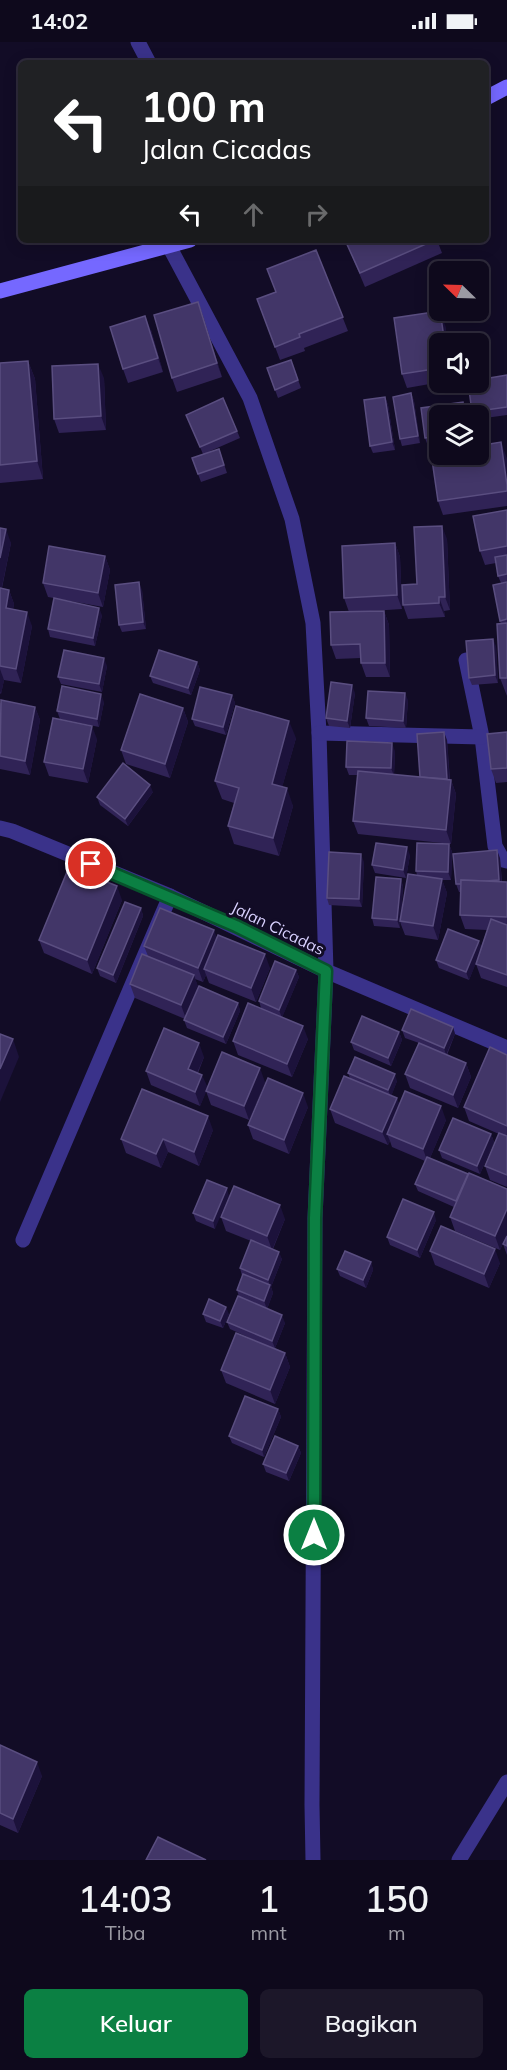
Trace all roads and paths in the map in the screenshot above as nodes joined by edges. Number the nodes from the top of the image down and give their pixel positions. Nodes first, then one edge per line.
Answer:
1 (138, 42) edge
2 (147, 60) edge
3 (507, 87) edge
4 (489, 96) edge
5 (180, 243) edge
6 (169, 246) junction
7 (0, 291) edge
8 (466, 660) edge
9 (319, 733) junction
10 (482, 737) junction
11 (0, 828) edge
12 (507, 861) edge
13 (170, 896) junction
14 (326, 971) junction
15 (507, 1048) edge
16 (23, 1240) dead end
17 (507, 1782) edge
18 (313, 1860) edge
19 (459, 1860) edge

1 - 2 street
3 - 4 main road
5 - 6 main road
6 - 7 main road
6 - 9 street
8 - 10 street
9 - 10 street
9 - 14 street
10 - 12 street
11 - 13 street, Jalan Cicadas
13 - 14 street, Jalan Cicadas
13 - 16 street
14 - 15 street, Jalan Cicadas
14 - 18 street
17 - 19 street

